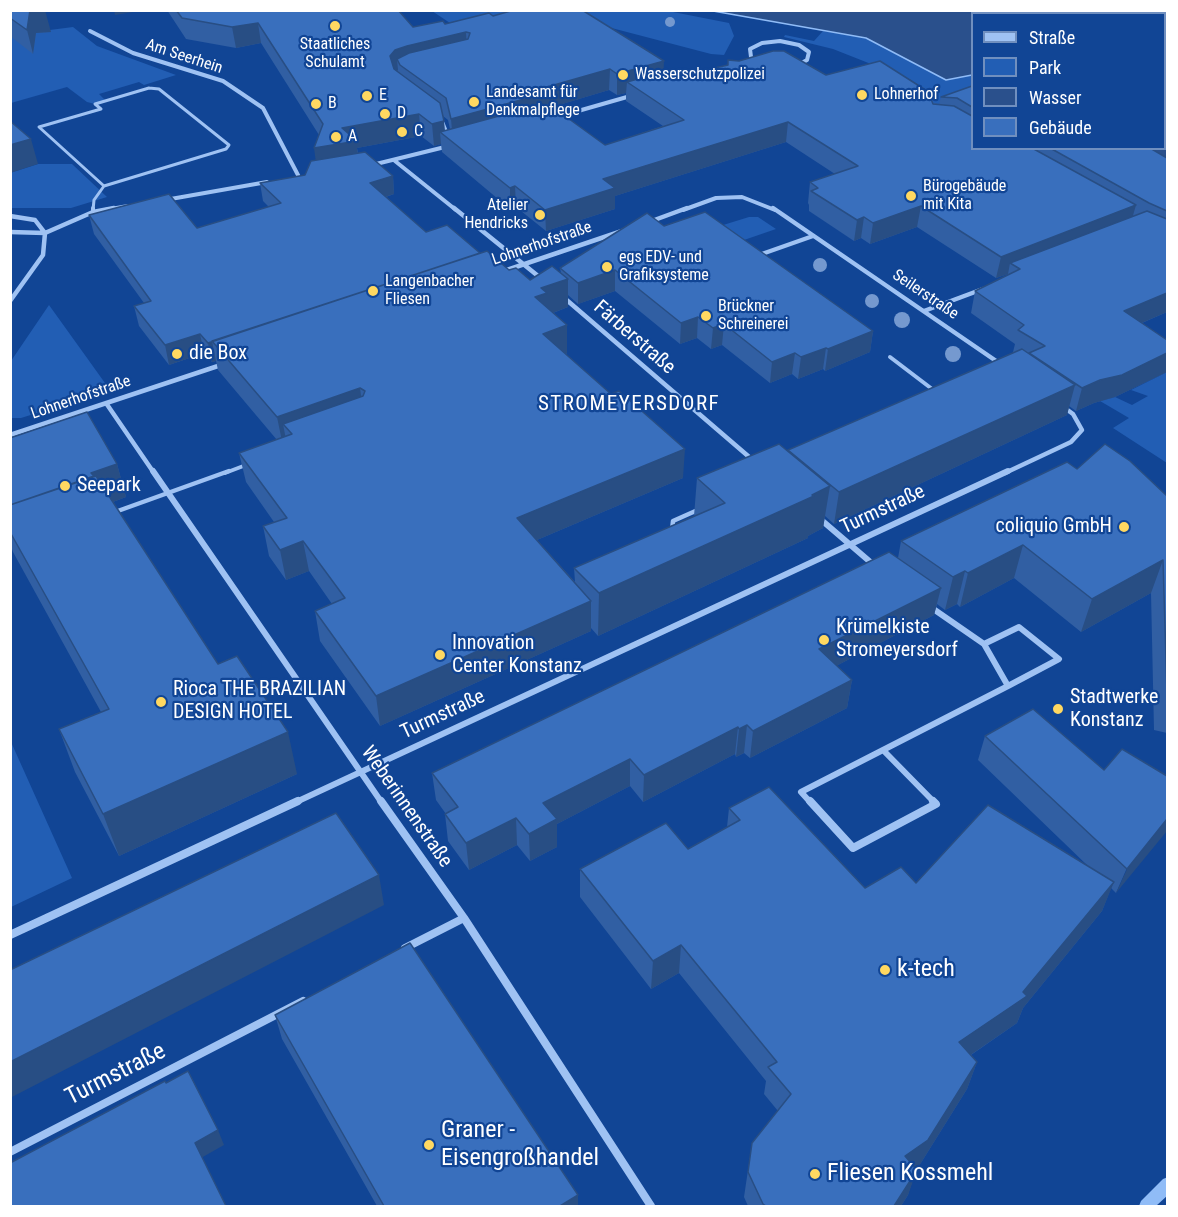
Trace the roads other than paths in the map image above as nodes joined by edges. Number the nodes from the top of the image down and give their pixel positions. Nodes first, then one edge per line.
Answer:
1 (90, 31) dead end
2 (756, 61) junction
3 (746, 64) edge
4 (764, 64) edge
5 (793, 66) edge
6 (635, 94) edge
7 (439, 116) edge
8 (546, 120) edge
9 (460, 143) edge
10 (450, 146) junction
11 (394, 161) junction
12 (370, 165) edge
13 (309, 175) edge
14 (299, 177) junction
15 (288, 179) edge
16 (276, 181) edge
17 (104, 186) junction
18 (162, 200) edge
19 (139, 204) edge
20 (93, 212) junction
21 (10, 216) edge
22 (638, 225) edge
23 (626, 229) edge
24 (10, 232) edge
25 (45, 233) junction
26 (813, 236) junction
27 (759, 255) edge
28 (525, 264) junction
29 (491, 275) edge
30 (552, 287) edge
31 (987, 287) edge
32 (561, 295) edge
33 (10, 301) edge
34 (924, 312) junction
35 (890, 357) dead end
36 (232, 361) edge
37 (1008, 369) edge
38 (928, 399) edge
39 (1055, 401) edge
40 (106, 403) junction
41 (10, 435) edge
42 (256, 461) edge
43 (757, 464) edge
44 (169, 494) junction
45 (706, 506) edge
46 (112, 513) edge
47 (815, 514) edge
48 (671, 540) edge
49 (850, 544) junction
50 (882, 572) edge
51 (919, 598) edge
52 (984, 644) junction
53 (1008, 686) junction
54 (883, 750) junction
55 (360, 772) junction
56 (464, 918) junction
57 (10, 935) edge
58 (400, 950) edge
59 (316, 994) edge
60 (10, 1152) edge
61 (651, 1206) edge

1 - 14 street, Am Seerhein
2 - 3 street
2 - 4 street
2 - 5 street
6 - 8 street
7 - 10 lane
9 - 10 street
10 - 11 street
11 - 12 street
11 - 28 street
13 - 14 street
14 - 15 street
16 - 18 street
17 - 17 lane
17 - 20 lane
19 - 20 street
20 - 25 street
21 - 25 street
22 - 26 street, Seilerstraße
23 - 28 street, Lohnerhofstraße
24 - 25 street
25 - 33 street
26 - 27 lane
26 - 34 street, Seilerstraße
28 - 29 street, Lohnerhofstraße
28 - 30 street
31 - 34 street
32 - 43 street, Färberstraße
34 - 37 street, Seilerstraße
35 - 38 lane
36 - 40 street, Lohnerhofstraße
39 - 49 street, Turmstraße
40 - 41 street, Lohnerhofstraße
40 - 44 street, Weberinnenstraße
42 - 44 lane
44 - 46 lane
44 - 55 street, Weberinnenstraße
45 - 48 lane
47 - 49 street
49 - 50 street
49 - 55 street, Turmstraße
51 - 52 street
52 - 53 street
52 - 53 street
53 - 54 street
54 - 54 street
55 - 56 street, Weberinnenstraße
55 - 57 street, Turmstraße
56 - 58 street
56 - 61 street, Weberinnenstraße
59 - 60 street, Turmstraße

